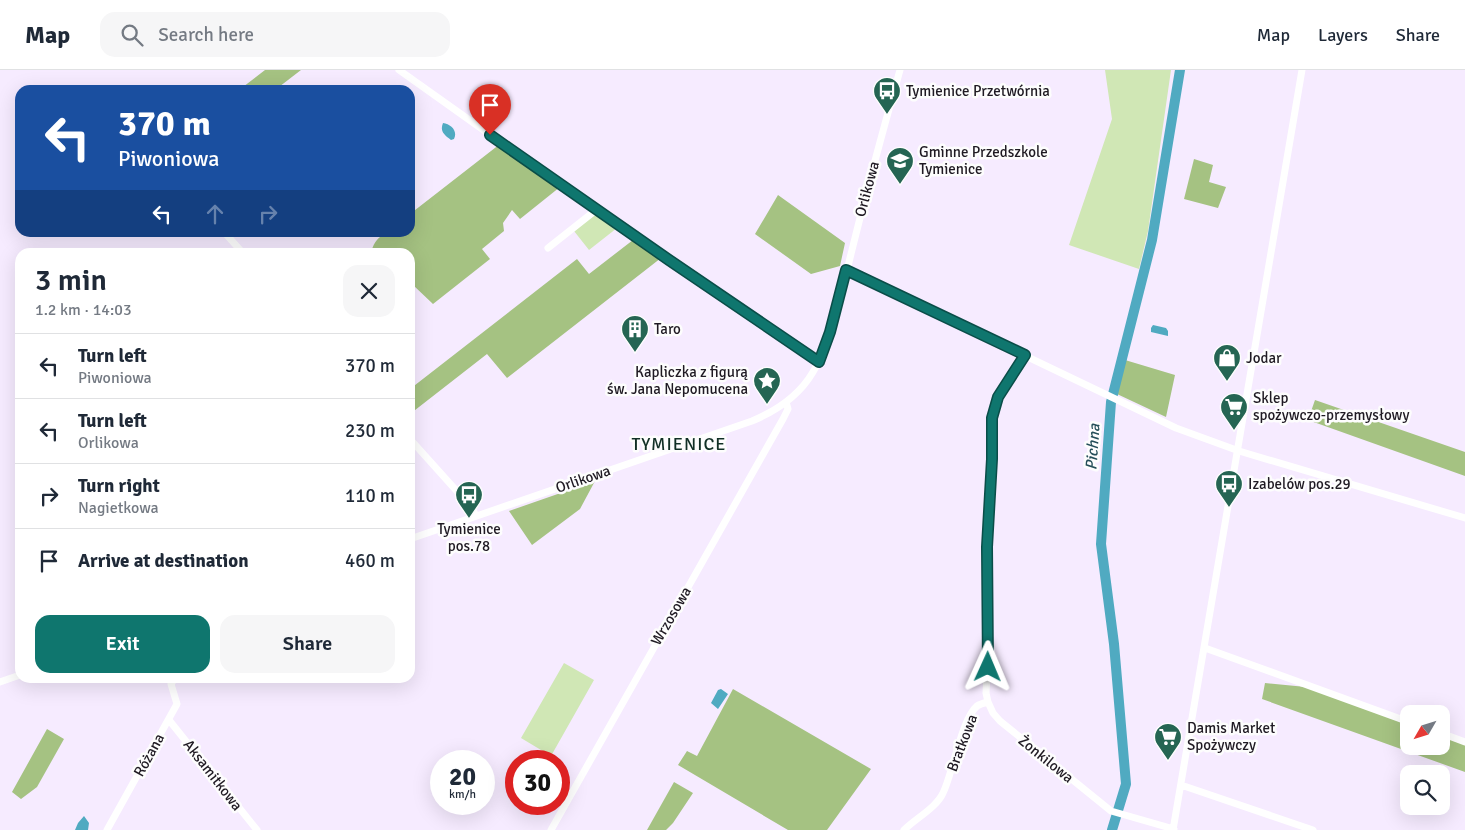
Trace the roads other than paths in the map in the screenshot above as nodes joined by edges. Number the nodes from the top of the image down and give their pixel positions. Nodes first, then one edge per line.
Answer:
1 (399, 70) edge
2 (900, 70) edge
3 (1302, 70) edge
4 (596, 210) junction
5 (228, 237) edge
6 (238, 248) edge
7 (548, 248) dead end
8 (846, 270) junction
9 (1025, 355) junction
10 (819, 362) junction
11 (786, 402) junction
12 (415, 445) edge
13 (1239, 451) junction
14 (476, 516) junction
15 (1465, 518) edge
16 (415, 537) edge
17 (1205, 648) junction
18 (15, 677) edge
19 (0, 682) edge
20 (172, 683) edge
21 (988, 702) junction
22 (1400, 719) edge
23 (169, 720) junction
24 (1450, 737) edge
25 (1465, 742) edge
26 (1182, 785) junction
27 (1173, 829) edge
28 (107, 830) edge
29 (257, 830) edge
30 (551, 830) edge
31 (904, 830) edge
32 (1313, 830) edge

1 - 4 street
2 - 8 street, Orlikowa
3 - 13 street
4 - 7 street
4 - 10 street
5 - 6 street
8 - 9 street
8 - 10 street, Orlikowa
9 - 13 street
9 - 21 street, Bratkowa
10 - 11 street, Orlikowa
11 - 14 street, Orlikowa
11 - 30 street, Wrzosowa
12 - 14 street
13 - 15 street
13 - 17 street
14 - 16 street, Orlikowa
17 - 22 street
17 - 26 street
18 - 19 street
20 - 23 street, Różana
21 - 27 street, Żonkilowa
21 - 31 street, Bratkowa
23 - 28 street, Różana
23 - 29 street, Aksamitkowa
24 - 25 street
26 - 27 street
26 - 32 street

